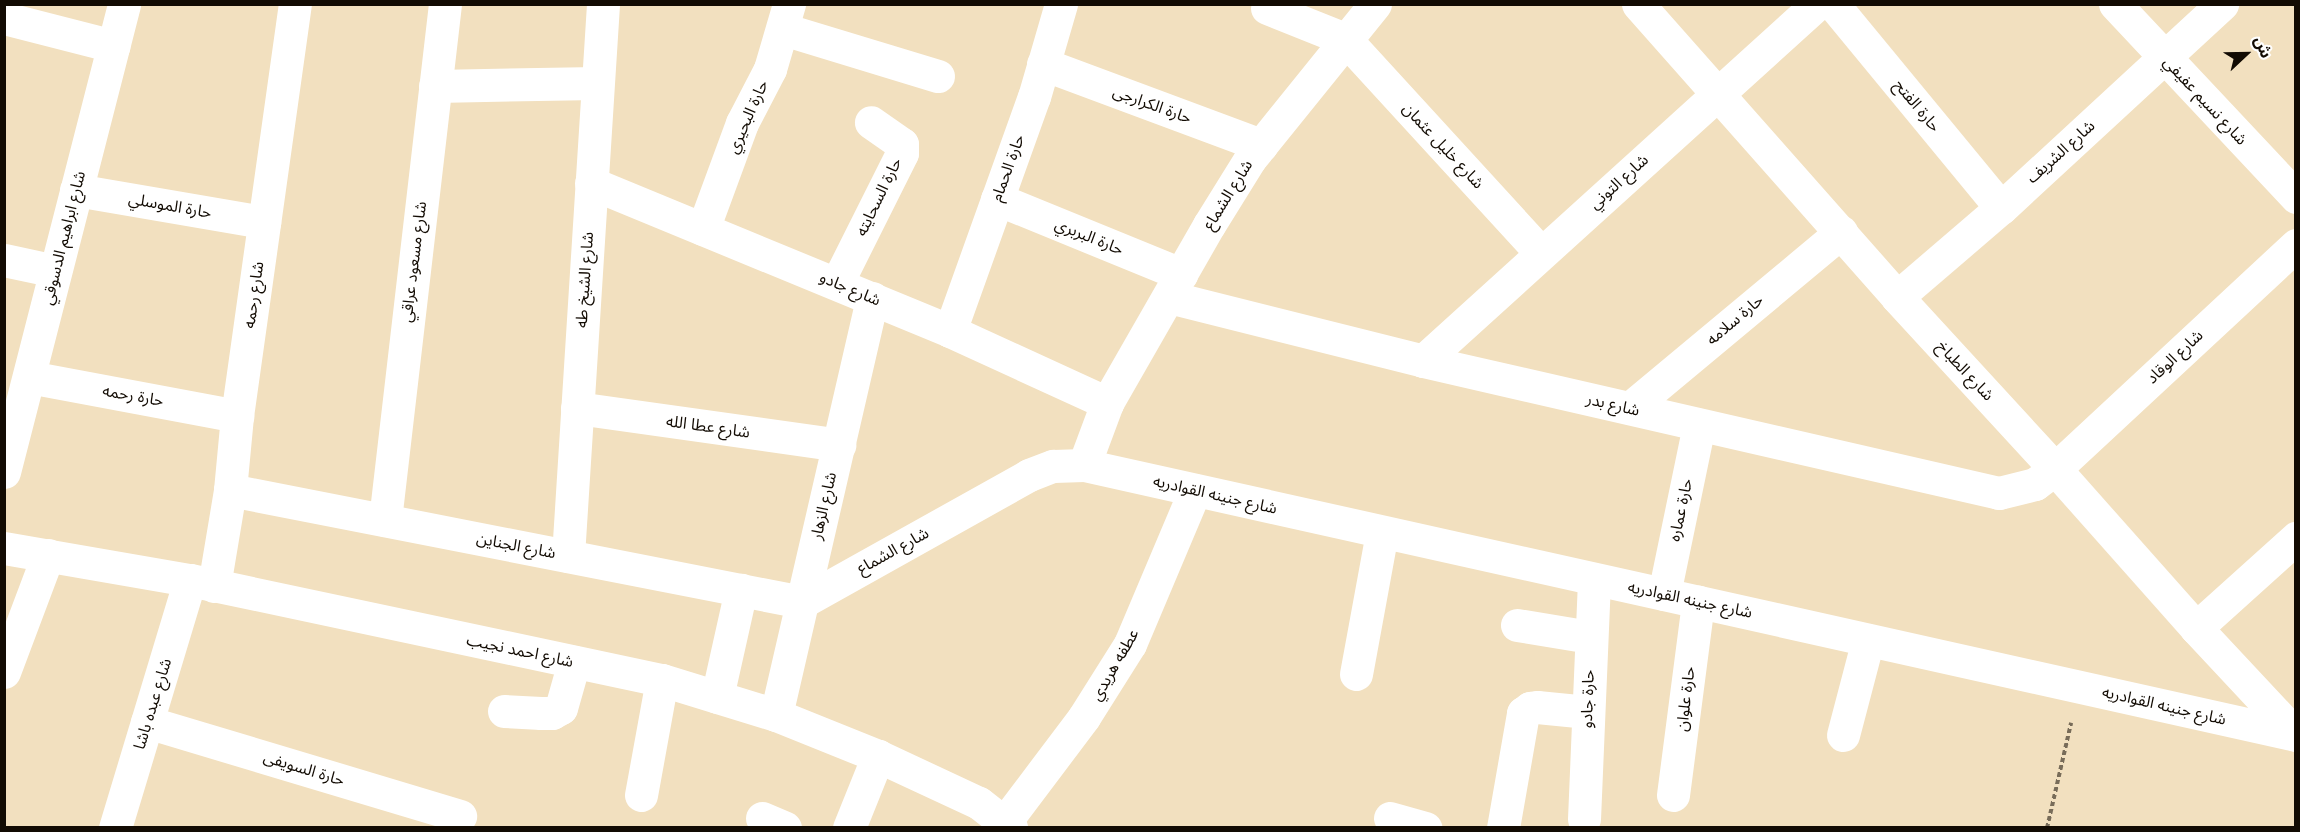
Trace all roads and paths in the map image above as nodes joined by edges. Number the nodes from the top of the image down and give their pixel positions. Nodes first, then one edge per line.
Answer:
1 (124, 4) edge
2 (295, 4) edge
3 (445, 4) edge
4 (603, 4) edge
5 (1061, 4) edge
6 (1375, 4) edge
7 (1638, 4) edge
8 (1817, 4) edge
9 (1833, 4) edge
10 (2115, 4) edge
11 (2222, 4) edge
12 (1267, 9) dead end
13 (786, 17) edge
14 (4, 18) edge
15 (1345, 39) junction
16 (113, 46) junction
17 (2164, 59) junction
18 (1043, 64) junction
19 (938, 76) dead end
20 (597, 83) junction
21 (435, 86) junction
22 (1717, 93) junction
23 (871, 122) dead end
24 (1261, 145) junction
25 (591, 183) junction
26 (76, 190) junction
27 (2295, 197) edge
28 (997, 199) junction
29 (2001, 208) junction
30 (264, 222) junction
31 (703, 229) junction
32 (1840, 232) junction
33 (2295, 245) edge
34 (1541, 253) junction
35 (4, 260) edge
36 (55, 272) junction
37 (837, 283) junction
38 (1175, 286) junction
39 (1898, 297) junction
40 (872, 298) junction
41 (950, 331) junction
42 (1423, 361) junction
43 (28, 377) junction
44 (1107, 403) junction
45 (577, 408) junction
46 (1630, 408) junction
47 (237, 416) junction
48 (1699, 425) junction
49 (838, 445) junction
50 (1084, 465) junction
51 (2055, 469) junction
52 (4, 472) edge
53 (230, 490) junction
54 (1195, 490) junction
55 (385, 520) junction
56 (1382, 532) junction
57 (2295, 538) edge
58 (4, 548) edge
59 (48, 555) junction
60 (568, 556) junction
61 (1594, 579) junction
62 (202, 583) junction
63 (741, 590) junction
64 (1664, 594) junction
65 (802, 602) junction
66 (1698, 602) junction
67 (1517, 625) dead end
68 (2196, 628) junction
69 (1590, 638) junction
70 (1868, 640) junction
71 (574, 662) junction
72 (4, 672) edge
73 (1356, 674) dead end
74 (662, 681) junction
75 (2079, 687) junction
76 (717, 697) junction
77 (504, 711) dead end
78 (1588, 712) junction
79 (776, 715) junction
80 (147, 722) junction
81 (1843, 735) dead end
82 (2295, 735) edge
83 (878, 756) junction
84 (641, 795) dead end
85 (1673, 795) dead end
86 (974, 815) edge
87 (460, 816) dead end
88 (1390, 818) dead end
89 (1584, 819) dead end
90 (1008, 825) edge
91 (115, 828) edge
92 (849, 828) edge
93 (1426, 828) edge
94 (1503, 828) edge
95 (2047, 828) edge

1 - 16 street, شارع ابراهيم الدسوقي
2 - 30 street, شارع رحمه
3 - 21 street, شارع مسعود عراقي
4 - 20 street, شارع الشيخ طه
5 - 18 street, حارة الحمام
6 - 15 street, شارع الشماع
7 - 22 street, شارع الطباخ
8 - 22 street, شارع التوني
9 - 29 street, حارة الفتح
10 - 17 street, شارع نسيم عفيفي
11 - 17 street, شارع الشريف
12 - 15 street
13 - 19 street
13 - 31 street, حارة البحيري
14 - 16 street
15 - 24 street, شارع الشماع
15 - 34 street, شارع خليل عثمان
16 - 26 street, شارع ابراهيم الدسوقي
17 - 27 street, شارع نسيم عفيفي
17 - 29 street, شارع الشريف
18 - 24 street, حارة الكرارجى
18 - 28 street, حارة الحمام
20 - 21 street
20 - 25 street, شارع الشيخ طه
21 - 55 street, شارع مسعود عراقي
22 - 32 street, شارع الطباخ
22 - 34 street, شارع التوني
23 - 37 street, حارة السحايته
24 - 38 street, شارع الشماع
25 - 31 street, شارع جادو
25 - 45 street, شارع الشيخ طه
26 - 30 street, حارة الموسلي
26 - 36 street, شارع ابراهيم الدسوقي
28 - 38 street, حارة البربري
28 - 41 street, حارة الحمام
29 - 39 street, شارع الشريف
30 - 47 street, شارع رحمه
31 - 37 street, شارع جادو
32 - 39 street, شارع الطباخ
32 - 46 street, حارة سلامه
33 - 51 street, شارع الوقاد
34 - 42 street, شارع التوني
35 - 36 street
36 - 43 street, شارع ابراهيم الدسوقي
37 - 40 street, شارع جادو
38 - 42 street, شارع بدر
38 - 44 street, شارع الشماع
39 - 51 street, شارع الطباخ
40 - 41 street, شارع جادو
40 - 49 street, شارع الزهار
41 - 44 street, شارع جادو
42 - 46 street, شارع بدر
43 - 47 street, حارة رحمه
43 - 52 street, شارع ابراهيم الدسوقي
44 - 50 street, شارع الشماع
45 - 49 street, شارع عطا الله
45 - 60 street, شارع الشيخ طه
46 - 48 street, شارع بدر
47 - 53 street, شارع رحمه
48 - 51 street, شارع بدر
48 - 64 street, حارة عماره
49 - 65 street, شارع الزهار
50 - 54 street, شارع جنينه القوادريه
50 - 65 street, شارع الشماع
51 - 68 street, شارع الطباخ
53 - 55 street, شارع الجناين
53 - 62 street, شارع رحمه
54 - 56 street, شارع جنينه القوادريه
54 - 90 street, عطفه هريدي
55 - 60 street, شارع الجناين
56 - 61 street, شارع جنينه القوادريه
56 - 73 street
57 - 68 street
58 - 59 street, شارع احمد نجيب
59 - 62 street, شارع احمد نجيب
59 - 72 street
60 - 63 street, شارع الجناين
61 - 64 street, شارع جنينه القوادريه
61 - 69 street, حارة جادو
62 - 71 street, شارع احمد نجيب
62 - 80 street, شارع عبده باشا
63 - 65 street, شارع الجناين
63 - 76 street
64 - 66 street, شارع جنينه القوادريه
65 - 79 street, شارع الزهار
66 - 70 street, شارع جنينه القوادريه
66 - 85 street, حارة علوان
67 - 69 street
68 - 82 street, شارع الطباخ
69 - 78 street, حارة جادو
70 - 75 street, شارع جنينه القوادريه
70 - 81 street
71 - 74 street, شارع احمد نجيب
71 - 77 street
74 - 76 street, شارع احمد نجيب
74 - 84 street
75 - 82 street, شارع جنينه القوادريه
75 - 95 path
76 - 79 street, شارع احمد نجيب
78 - 89 street, حارة جادو
78 - 94 street
79 - 83 street, شارع احمد نجيب
80 - 87 street, حارة السويفى
80 - 91 street, شارع عبده باشا
83 - 86 street, شارع احمد نجيب
83 - 92 street
86 - 90 street, شارع احمد نجيب
88 - 93 street

